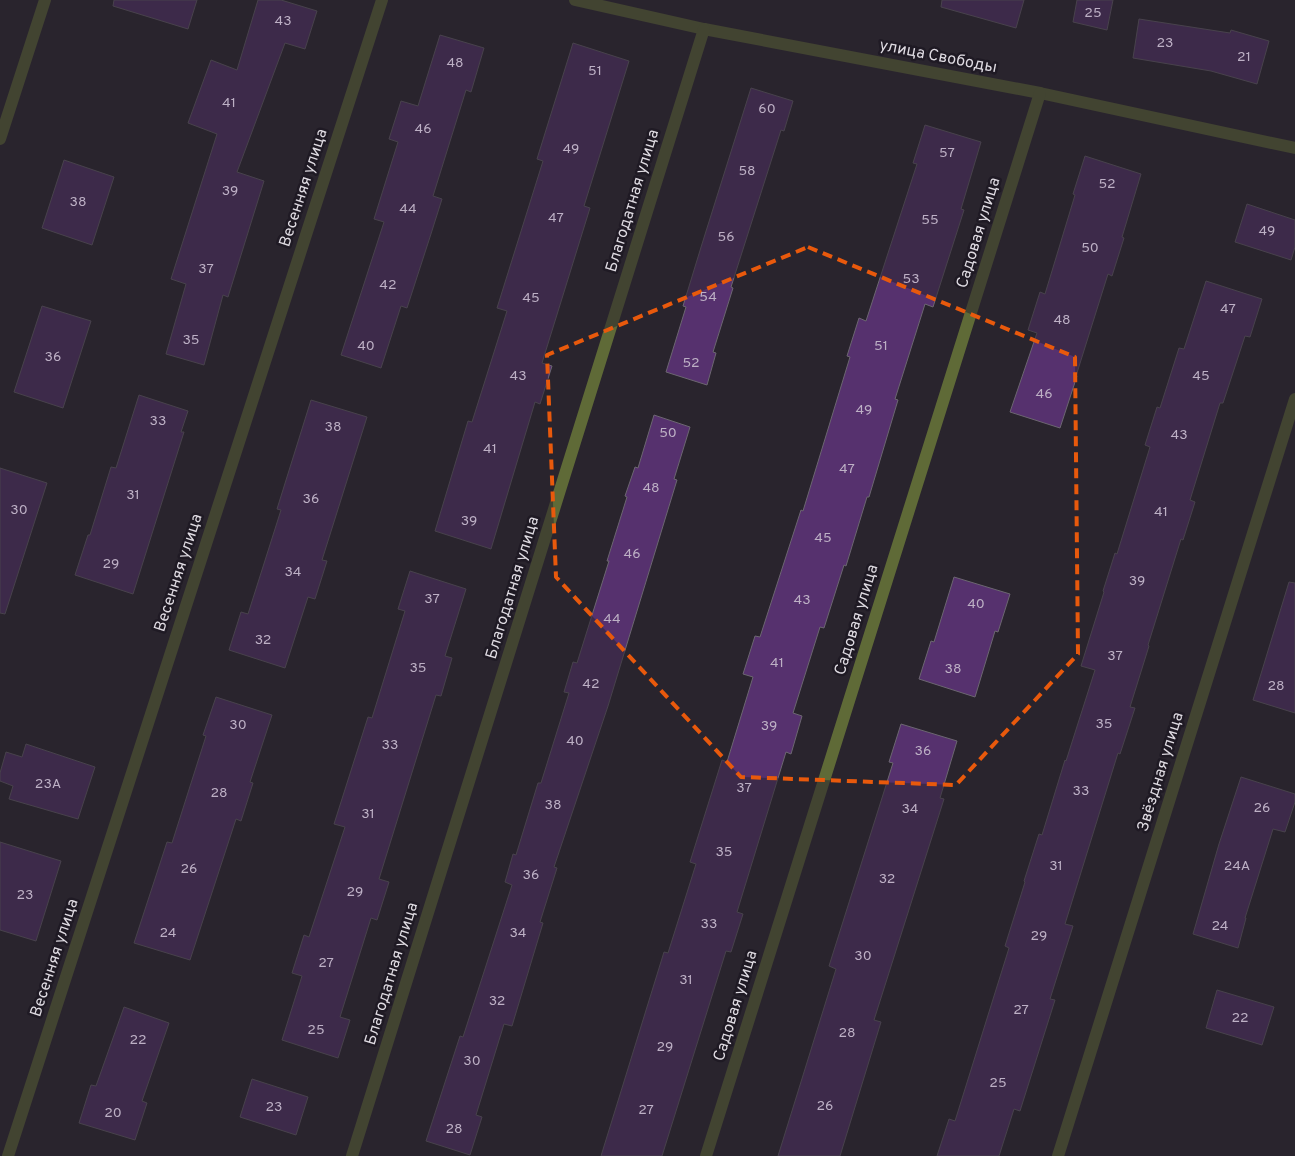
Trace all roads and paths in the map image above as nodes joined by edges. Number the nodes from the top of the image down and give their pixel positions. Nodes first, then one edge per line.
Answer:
1 (45, 0) edge
2 (382, 0) edge
3 (575, 0) edge
4 (704, 29) junction
5 (1040, 94) junction
6 (0, 139) edge
7 (1295, 148) edge
8 (1295, 398) edge
9 (8, 1156) edge
10 (352, 1156) edge
11 (706, 1156) edge
12 (1058, 1156) edge

1 - 6 street
2 - 9 street, Весенняя улица
3 - 4 street, улица Свободы
4 - 5 street, улица Свободы
4 - 10 street, Благодатная улица
5 - 7 street, улица Свободы
5 - 11 street, Садовая улица
8 - 12 street, Звёздная улица

